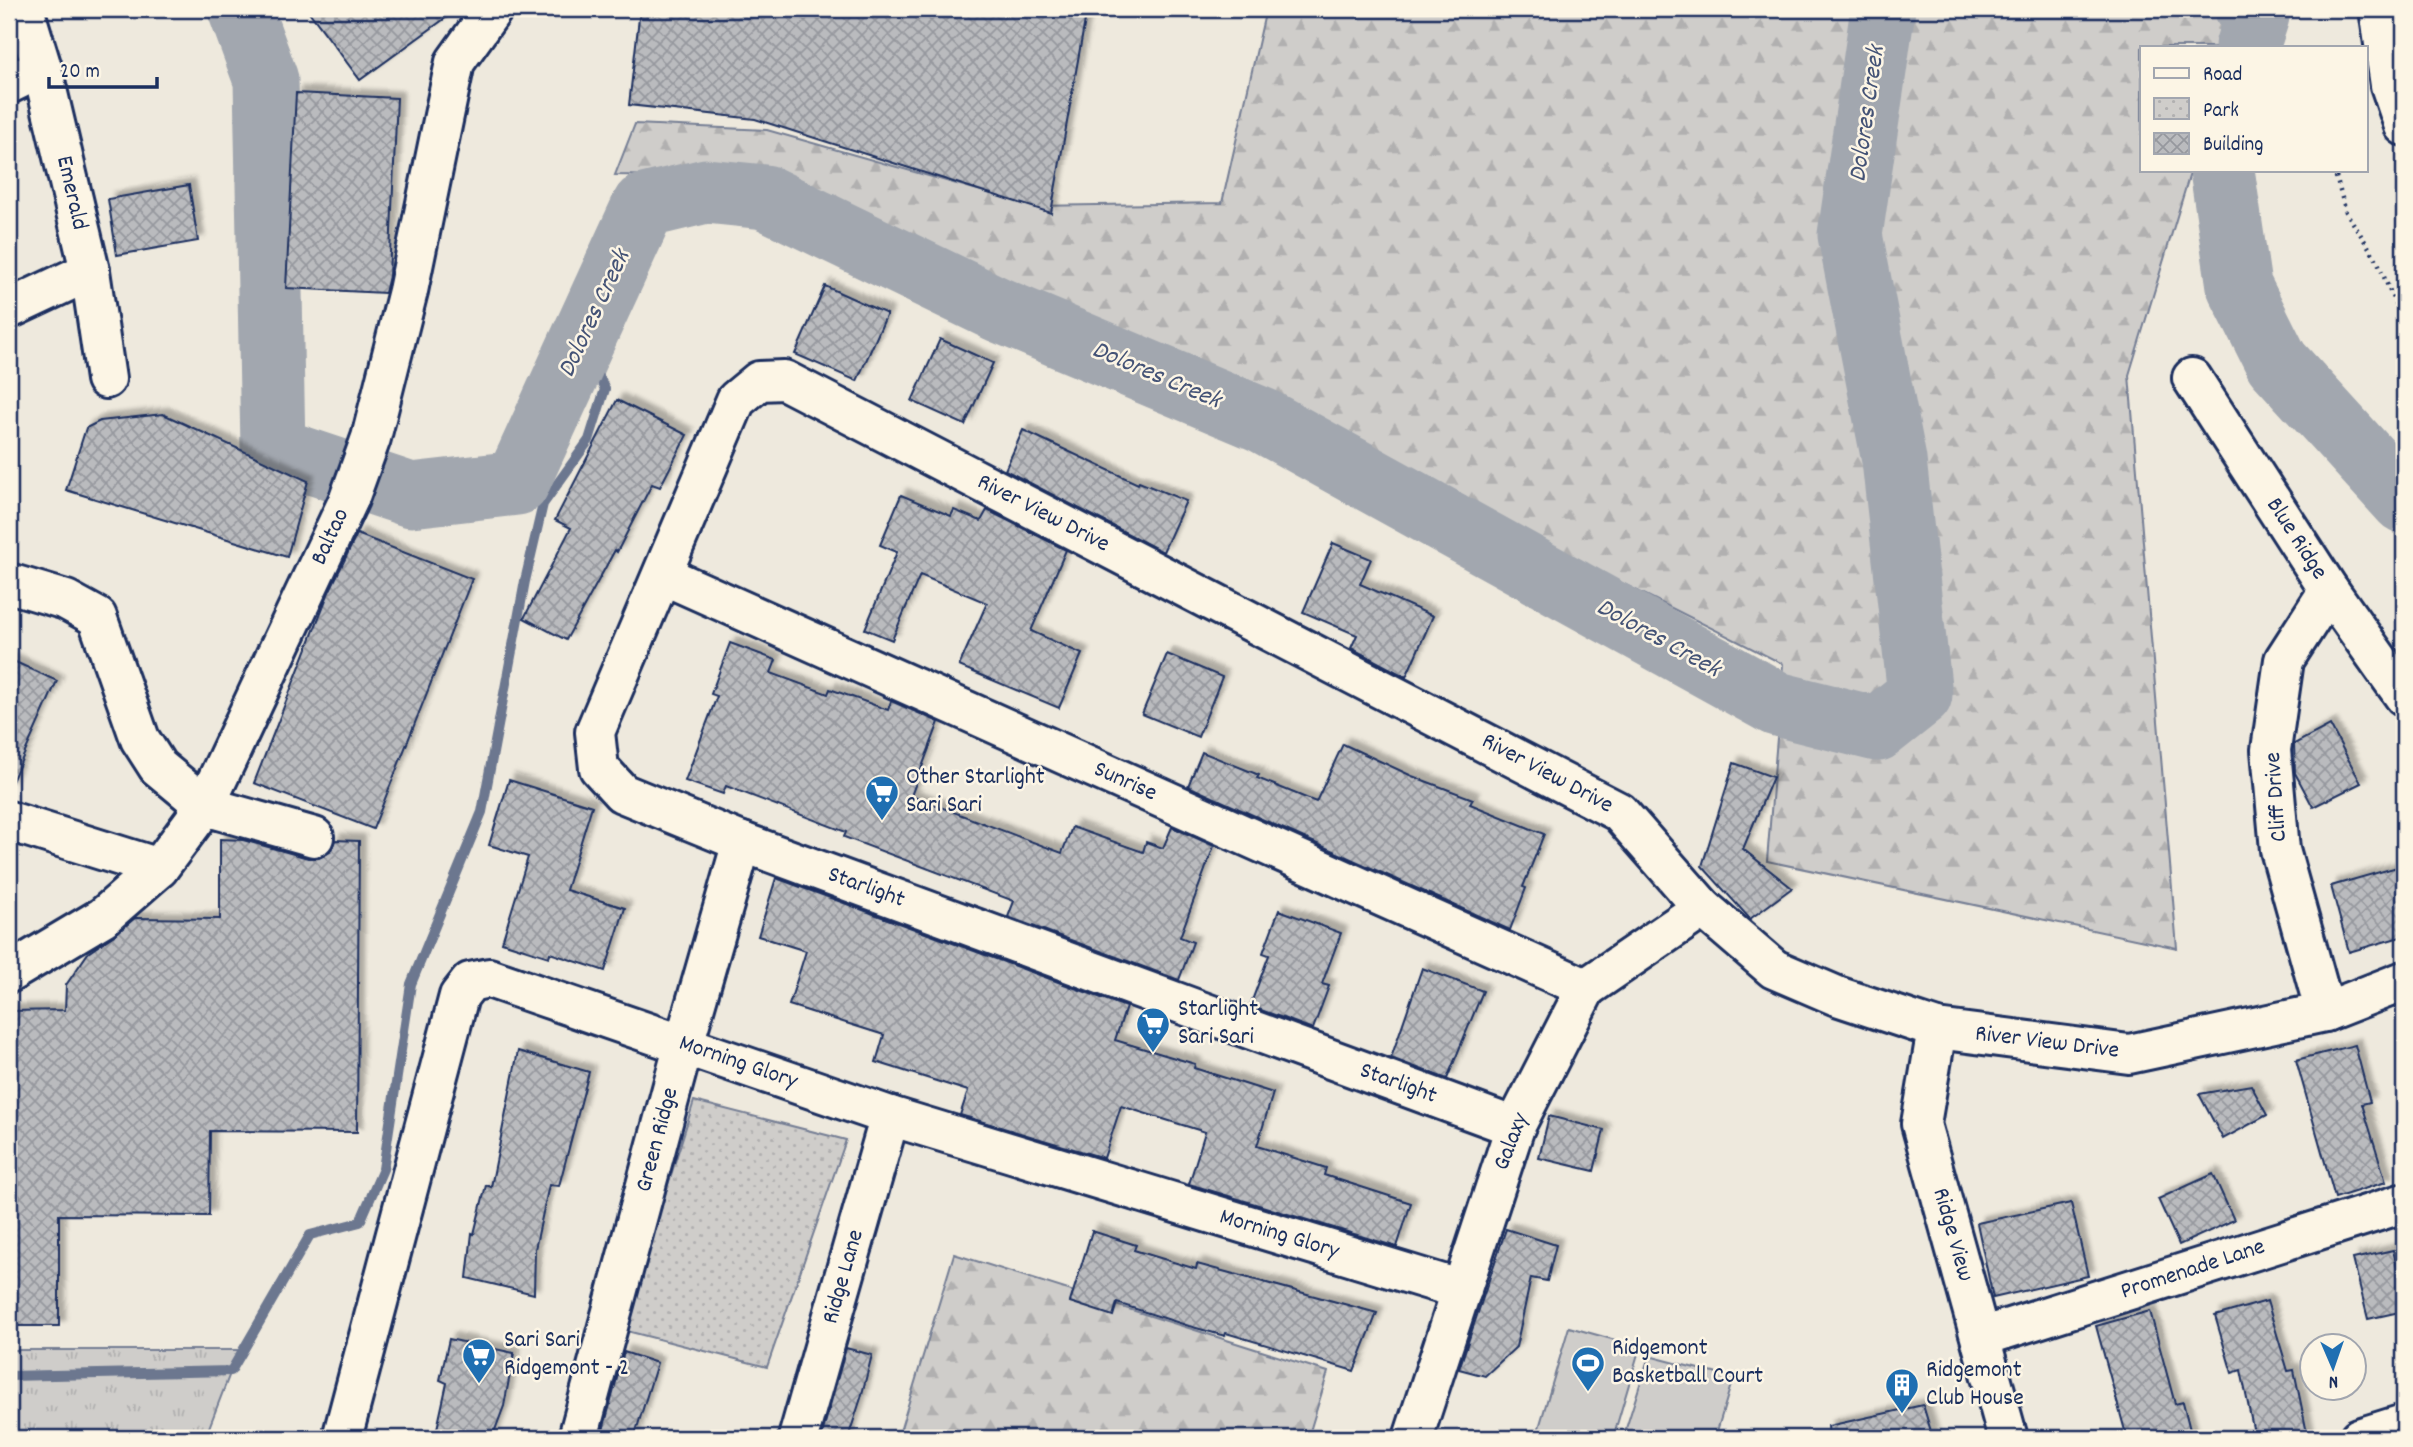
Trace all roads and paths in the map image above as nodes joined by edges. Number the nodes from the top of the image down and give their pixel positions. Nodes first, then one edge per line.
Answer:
1 (24, 9) edge
2 (493, 9) edge
3 (2379, 9) edge
4 (42, 68) junction
5 (9, 84) edge
6 (2404, 126) edge
7 (2335, 172) edge
8 (90, 271) junction
9 (9, 309) edge
10 (2404, 325) edge
11 (2192, 378) dead end
12 (106, 379) dead end
13 (736, 400) joint
14 (663, 575) junction
15 (9, 583) edge
16 (2329, 590) junction
17 (2404, 696) edge
18 (205, 806) junction
19 (9, 821) edge
20 (314, 837) dead end
21 (742, 842) junction
22 (159, 868) junction
23 (1703, 908) junction
24 (9, 973) edge
25 (2404, 982) edge
26 (1586, 988) junction
27 (2325, 1012) junction
28 (1937, 1029) junction
29 (684, 1044) junction
30 (890, 1116) junction
31 (1515, 1127) junction
32 (2404, 1203) edge
33 (1462, 1290) junction
34 (1981, 1338) junction
35 (2404, 1424) edge
36 (342, 1438) edge
37 (578, 1438) edge
38 (798, 1438) edge
39 (1413, 1438) edge
40 (2008, 1438) edge
41 (2359, 1438) edge

1 - 4 street, Emerald
2 - 18 street, Baltao
3 - 6 street
4 - 5 street
4 - 8 street, Emerald
7 - 10 path
8 - 9 street
8 - 12 street, Emerald
11 - 16 street, Blue Ridge
13 - 14 street, Starlight
13 - 23 street, River View Drive
14 - 21 street, Starlight
14 - 26 street, Sunrise
15 - 18 street
16 - 17 street, Blue Ridge
16 - 27 street, Cliff Drive
18 - 20 street
18 - 22 street, Baltao
19 - 22 street
21 - 29 street, Green Ridge
21 - 31 street, Starlight
22 - 24 street, Baltao
23 - 26 street, Galaxy
23 - 28 street, River View Drive
25 - 27 street, River View Drive
26 - 31 street, Galaxy
27 - 28 street, River View Drive
28 - 34 street, Ridge View
29 - 30 street, Morning Glory
29 - 36 street, Morning Glory
29 - 37 street, Green Ridge
30 - 33 street, Morning Glory
30 - 38 street, Ridge Lane
31 - 33 street, Galaxy
32 - 34 street, Promenade Lane
33 - 39 street, Galaxy
34 - 40 street, Ridge View
35 - 41 street

